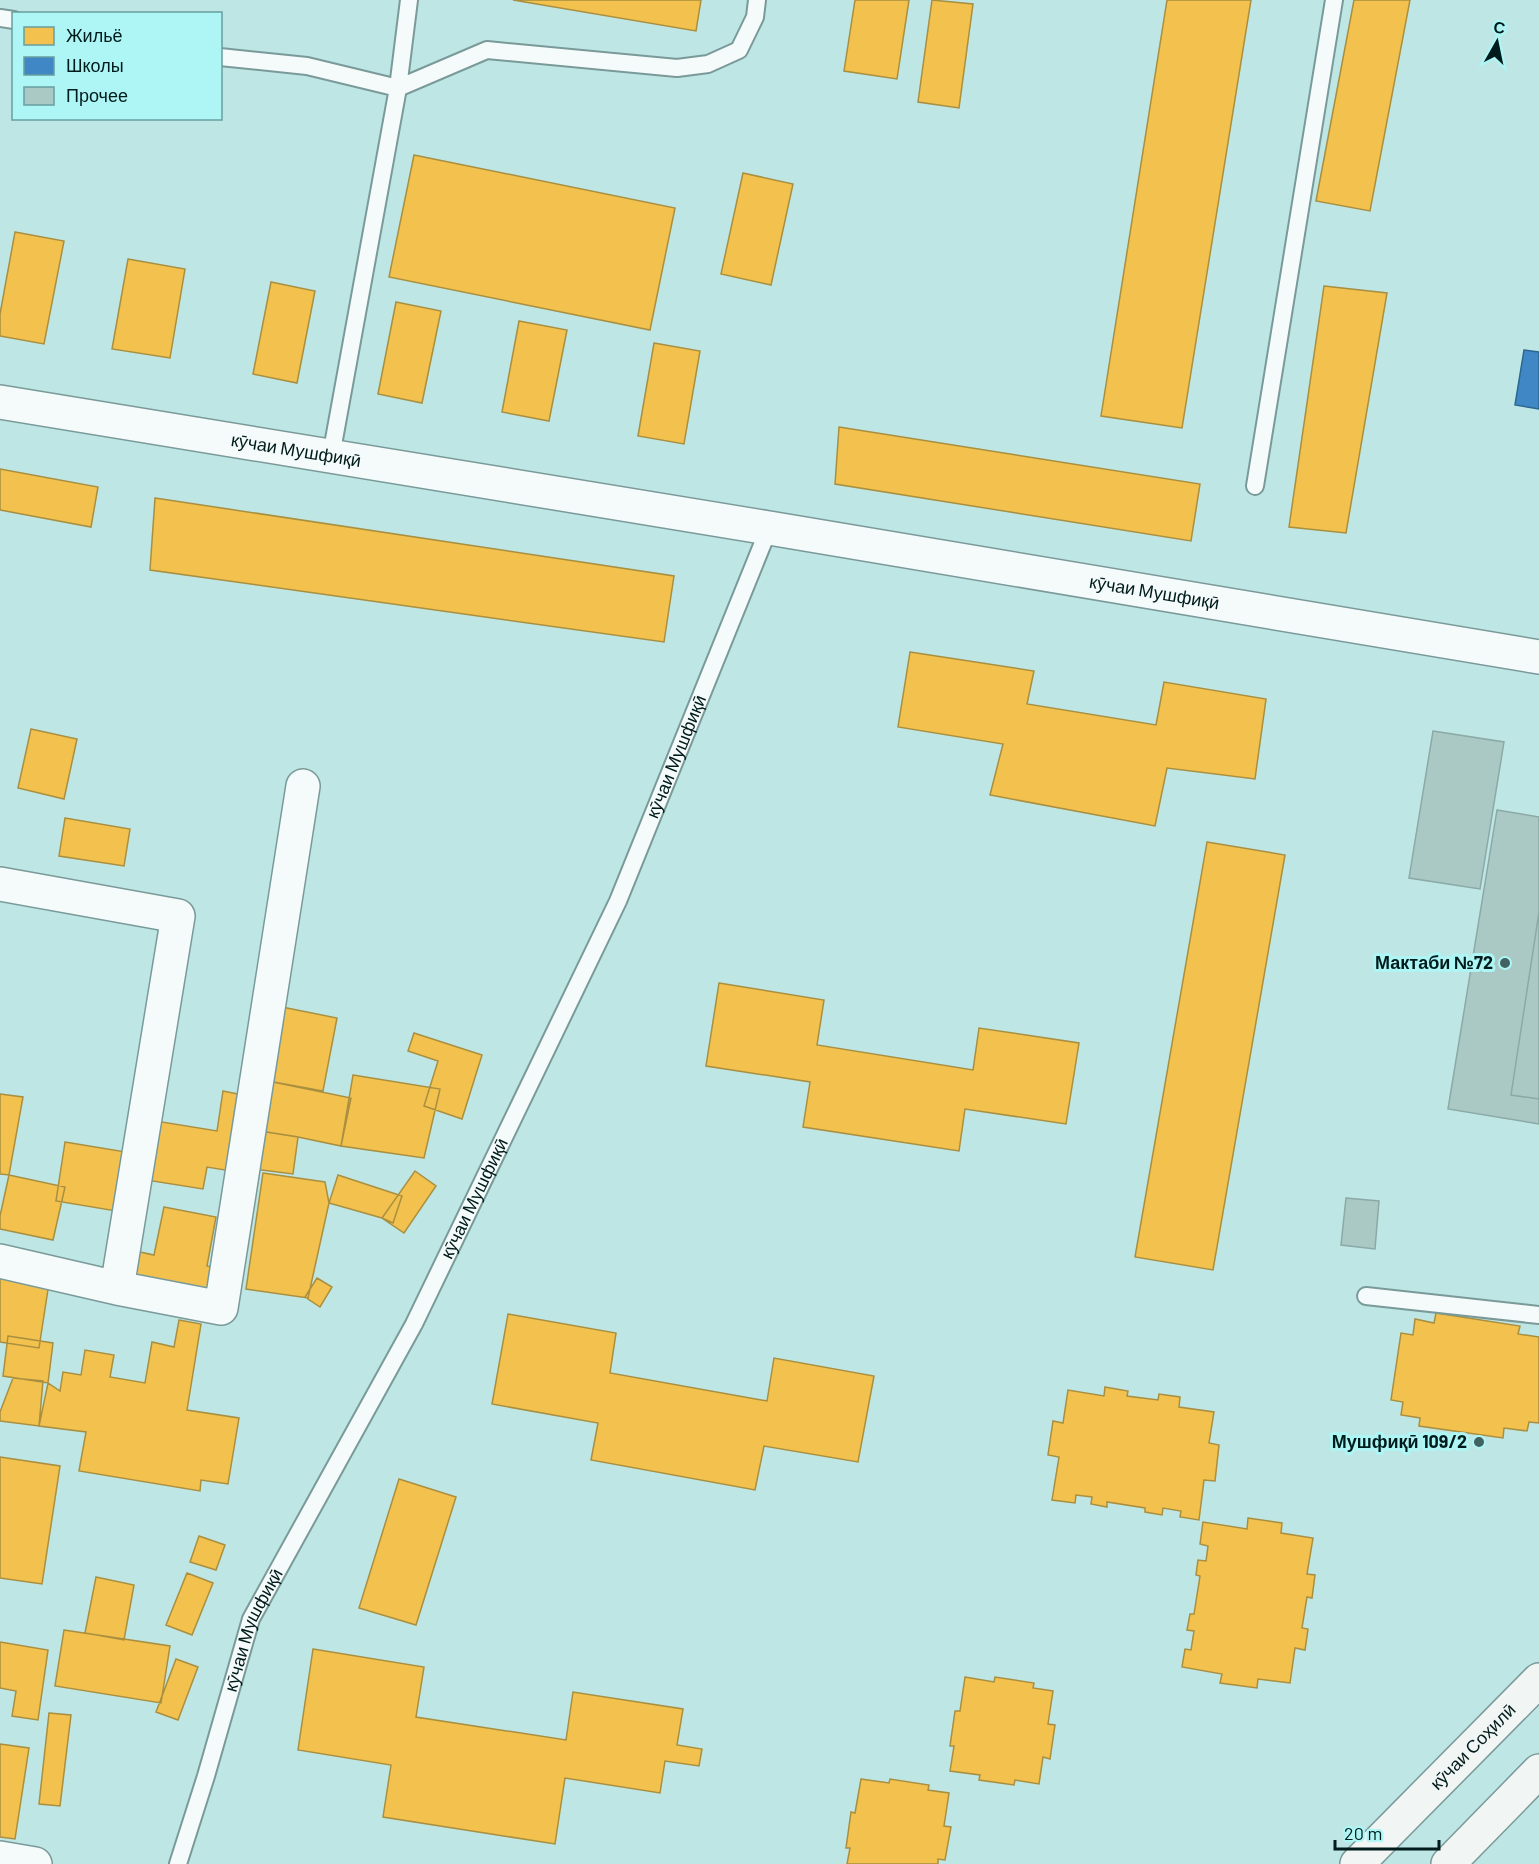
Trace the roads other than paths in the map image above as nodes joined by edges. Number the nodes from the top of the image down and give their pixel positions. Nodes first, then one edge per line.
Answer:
1 (409, 0) edge
2 (757, 0) edge
3 (1334, 0) edge
4 (222, 57) edge
5 (398, 88) junction
6 (0, 402) edge
7 (331, 456) junction
8 (1255, 486) dead end
9 (769, 528) junction
10 (1539, 657) edge
11 (303, 786) dead end
12 (0, 884) edge
13 (0, 1261) edge
14 (117, 1288) junction
15 (1366, 1296) dead end
16 (1539, 1315) edge
17 (1539, 1680) edge
18 (1539, 1772) edge
19 (0, 1858) edge
20 (35, 1864) edge
21 (178, 1864) edge
22 (1357, 1864) edge
23 (1448, 1864) edge

1 - 5 lane
2 - 5 lane
3 - 8 lane
4 - 5 lane
5 - 7 lane
6 - 7 street, кӯчаи Мушфиқӣ
7 - 9 street, кӯчаи Мушфиқӣ
9 - 10 street, кӯчаи Мушфиқӣ
9 - 21 lane, кӯчаи Мушфиқӣ
11 - 14 street
12 - 14 street
13 - 14 street
15 - 16 lane
17 - 22 main road, кӯчаи Соҳилӣ
18 - 23 main road
19 - 20 street

